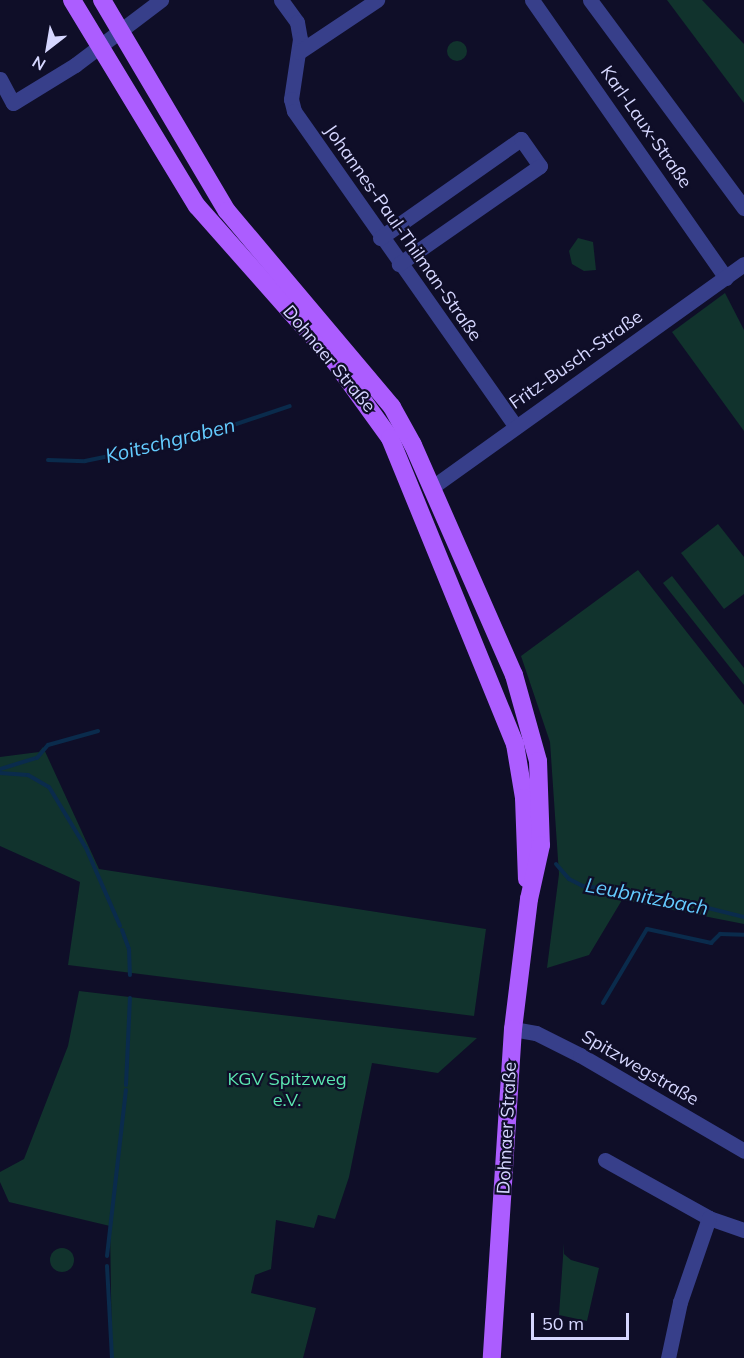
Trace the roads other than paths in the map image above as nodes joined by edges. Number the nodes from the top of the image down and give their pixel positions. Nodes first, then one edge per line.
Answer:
1 (72, 0) edge
2 (102, 0) edge
3 (161, 0) edge
4 (281, 0) edge
5 (377, 0) edge
6 (532, 0) edge
7 (590, 0) edge
8 (119, 29) junction
9 (99, 45) junction
10 (299, 52) junction
11 (0, 79) edge
12 (744, 208) edge
13 (380, 238) junction
14 (399, 264) junction
15 (744, 264) edge
16 (726, 278) junction
17 (516, 427) junction
18 (431, 488) junction
19 (529, 899) junction
20 (513, 1029) junction
21 (744, 1151) edge
22 (605, 1160) dead end
23 (709, 1218) junction
24 (744, 1230) edge
25 (492, 1358) edge
26 (668, 1358) edge

1 - 9 main road, Dohnaer Straße
2 - 8 main road, Dohnaer Straße
3 - 8 street
4 - 10 street, Johannes-Paul-Thilman-Straße
5 - 10 street
6 - 16 street, Karl-Laux-Straße
7 - 12 street, Karl-Laux-Straße
8 - 9 street
8 - 18 main road, Dohnaer Straße
9 - 11 street
9 - 19 main road, Dohnaer Straße
10 - 13 street, Johannes-Paul-Thilman-Straße
13 - 14 street, Johannes-Paul-Thilman-Straße
13 - 14 street
14 - 17 street, Johannes-Paul-Thilman-Straße
15 - 16 street, Fritz-Busch-Straße
16 - 17 street, Fritz-Busch-Straße
17 - 18 street, Fritz-Busch-Straße
18 - 19 main road, Dohnaer Straße
19 - 20 main road, Dohnaer Straße
20 - 21 street, Spitzwegstraße
20 - 25 main road, Dohnaer Straße
22 - 23 street
23 - 24 street
23 - 26 street

